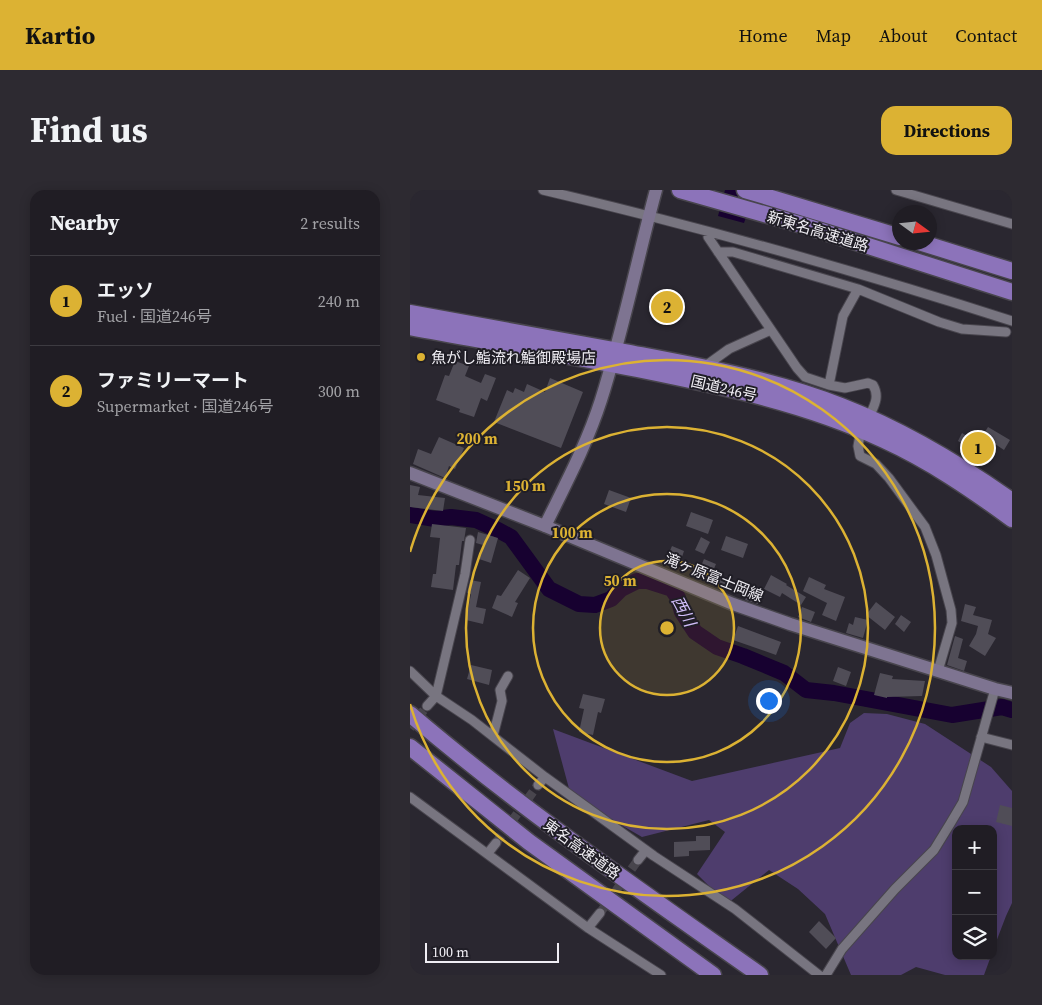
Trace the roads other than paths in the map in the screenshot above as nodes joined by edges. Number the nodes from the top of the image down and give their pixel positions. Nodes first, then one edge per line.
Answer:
1 (543, 190) edge
2 (656, 190) edge
3 (680, 190) edge
4 (745, 190) edge
5 (783, 190) edge
6 (896, 190) edge
7 (649, 215) junction
8 (1012, 224) edge
9 (892, 227) edge
10 (892, 234) edge
11 (708, 237) dead end
12 (937, 243) edge
13 (937, 247) edge
14 (718, 252) junction
15 (1012, 270) edge
16 (858, 289) junction
17 (1012, 292) edge
18 (410, 313) edge
19 (1012, 321) edge
20 (410, 327) edge
21 (771, 330) junction
22 (1006, 332) dead end
23 (614, 357) junction
24 (704, 367) junction
25 (829, 385) junction
26 (865, 424) junction
27 (410, 473) edge
28 (1012, 501) edge
29 (1012, 519) edge
30 (545, 526) junction
31 (470, 540) dead end
32 (938, 670) junction
33 (410, 671) edge
34 (508, 676) dead end
35 (1012, 693) edge
36 (993, 695) junction
37 (436, 696) junction
38 (428, 706) tunnel mouth
39 (410, 713) edge
40 (982, 734) junction
41 (493, 736) junction
42 (1012, 746) edge
43 (412, 749) edge
44 (545, 777) junction
45 (538, 785) tunnel mouth
46 (410, 797) edge
47 (496, 843) tunnel mouth
48 (646, 850) junction
49 (488, 853) junction
50 (638, 860) tunnel mouth
51 (600, 913) tunnel mouth
52 (588, 928) junction
53 (661, 975) edge
54 (713, 975) edge
55 (760, 975) edge
56 (819, 975) edge
57 (826, 975) edge

1 - 7 street
2 - 7 main road
3 - 17 highway, 新東名高速道路
4 - 10 highway, 新東名高速道路
5 - 9 highway
6 - 8 street
7 - 19 street
7 - 23 main road
11 - 14 street
12 - 15 highway
13 - 15 highway
14 - 16 street
14 - 21 street
16 - 22 street
16 - 25 street
18 - 23 highway, 国道246号
20 - 23 highway, 国道246号
21 - 24 street
21 - 25 street
23 - 24 highway, 国道246号
23 - 26 highway, 国道246号
23 - 30 main road
24 - 26 highway, 国道246号
25 - 26 street
26 - 28 highway, 国道246号
26 - 29 highway, 国道246号
26 - 32 street
27 - 30 main road, 滝ヶ原富士岡線
30 - 32 main road, 滝ヶ原富士岡線
31 - 37 street
32 - 36 main road, 滝ヶ原富士岡線
33 - 37 street
34 - 41 street
35 - 36 main road, 滝ヶ原富士岡線
36 - 40 street
37 - 38 street
37 - 41 street
39 - 55 highway, 東名高速道路
40 - 42 street
40 - 57 street
41 - 44 street
43 - 54 highway, 東名高速道路
44 - 45 street
44 - 48 street
46 - 49 street
47 - 49 street
48 - 50 street
48 - 56 street
49 - 52 street
51 - 52 street
52 - 53 street

